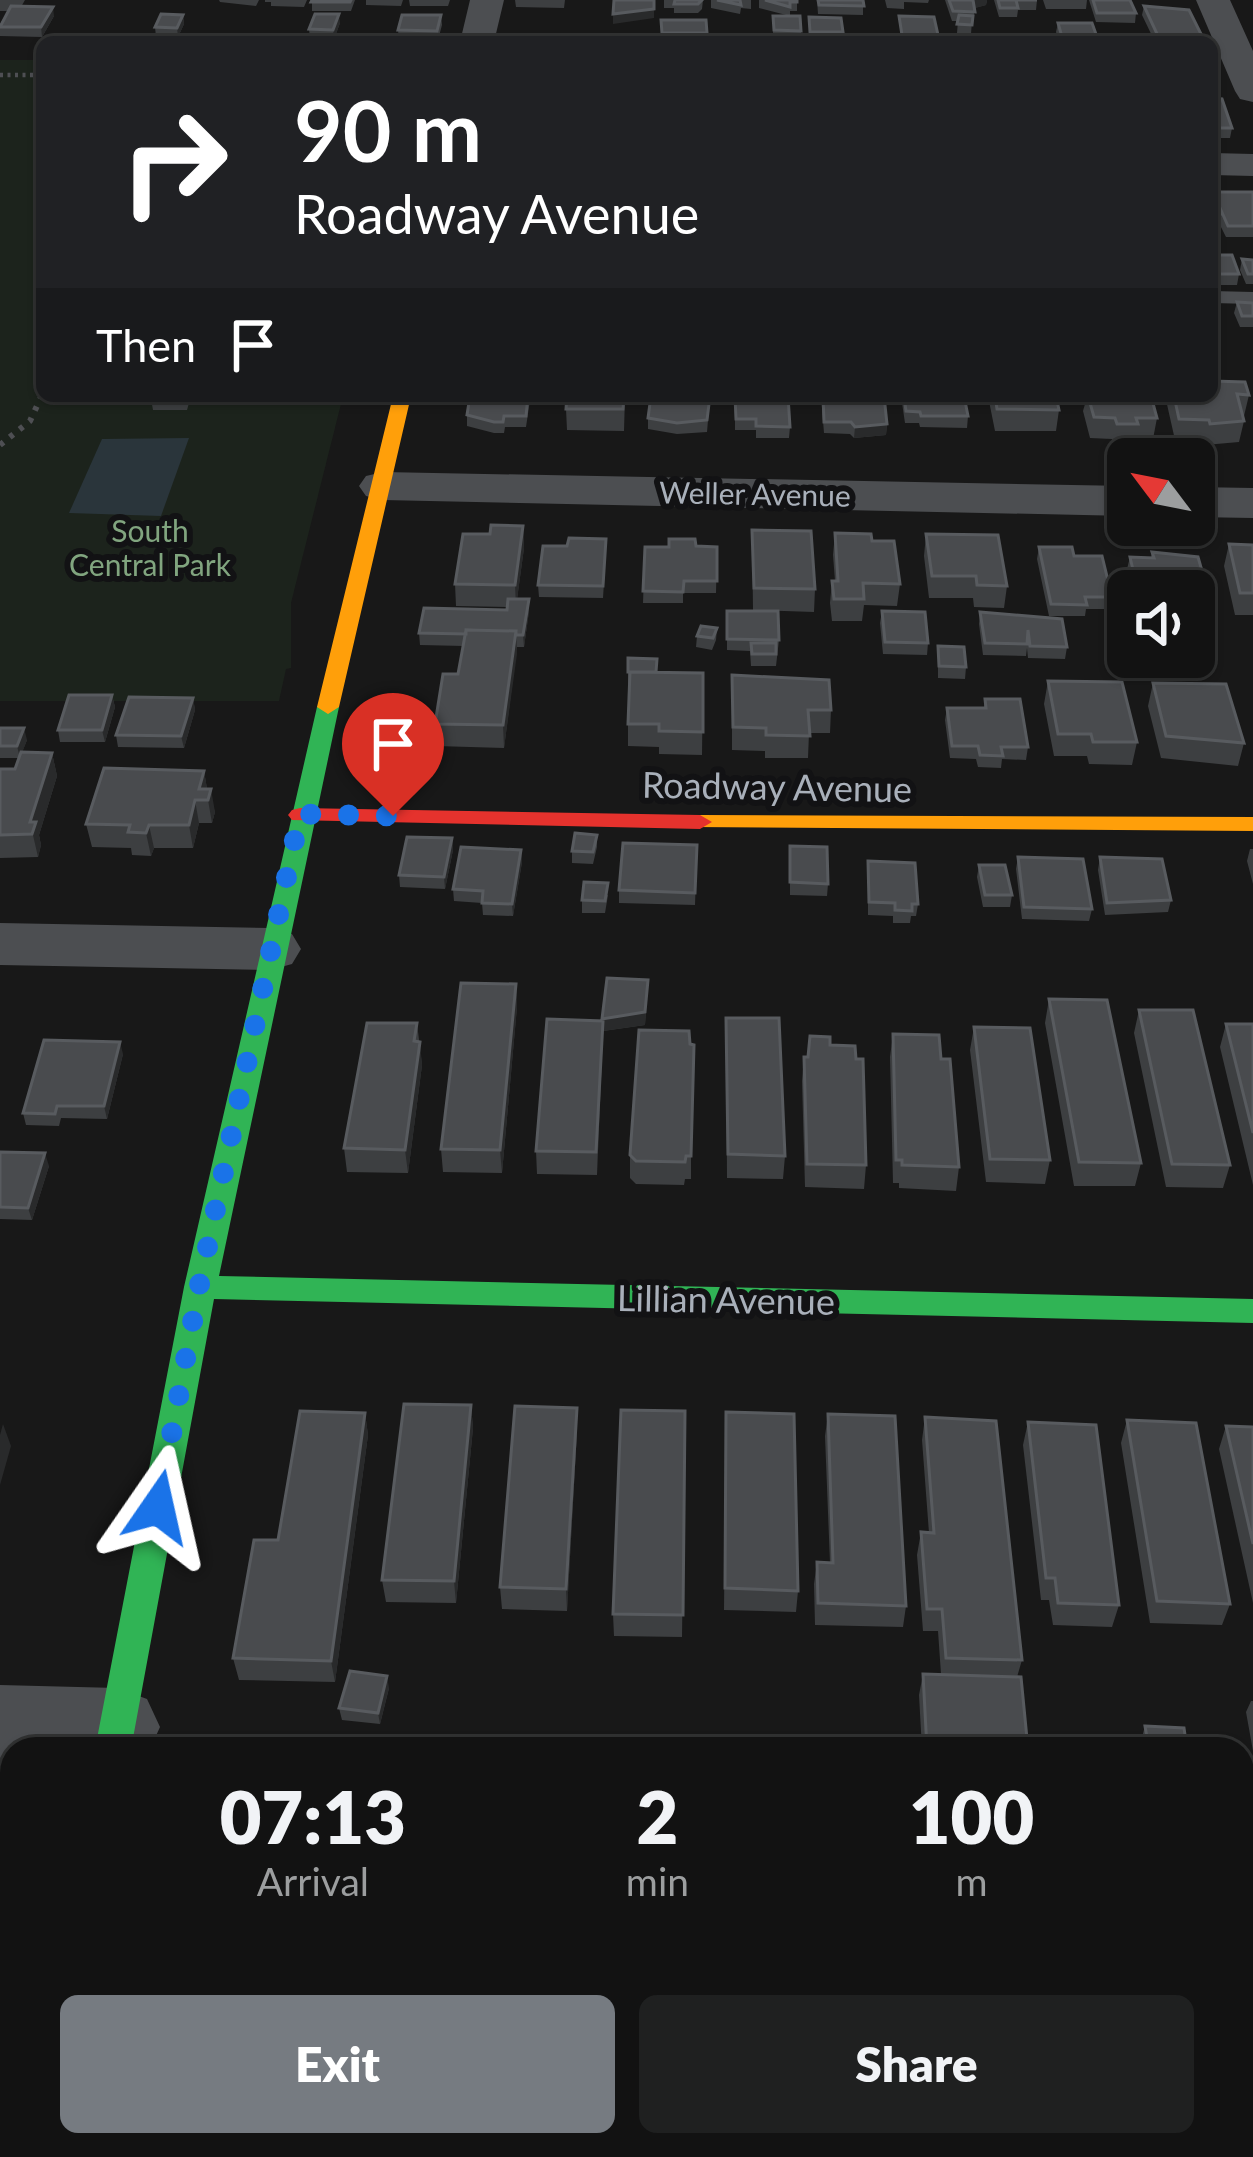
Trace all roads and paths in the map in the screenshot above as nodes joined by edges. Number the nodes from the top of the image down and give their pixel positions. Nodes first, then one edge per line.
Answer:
1 (487, 0) edge
2 (1213, 0) edge
3 (485, 36) edge
4 (1234, 58) edge
5 (0, 75) edge
6 (36, 75) edge
7 (1253, 91) edge
8 (1218, 164) edge
9 (1253, 165) edge
10 (1218, 297) edge
11 (1253, 298) edge
12 (39, 402) edge
13 (401, 402) edge
14 (0, 446) edge
15 (383, 486) junction
16 (1107, 501) edge
17 (1215, 502) edge
18 (1253, 503) edge
19 (300, 814) junction
20 (1253, 824) edge
21 (0, 944) edge
22 (270, 949) junction
23 (199, 1287) junction
24 (1253, 1311) edge
25 (0, 1724) edge
26 (107, 1737) edge
27 (115, 1737) edge

1 - 3 street
2 - 4 street
4 - 7 street
5 - 6 path
8 - 9 street
10 - 11 lane
12 - 14 path
13 - 15 street
15 - 16 street, Weller Avenue
15 - 19 street
17 - 18 street
19 - 20 street, Roadway Avenue
19 - 22 street
21 - 22 street
22 - 23 street
23 - 24 street, Lillian Avenue
23 - 27 street
25 - 26 street

